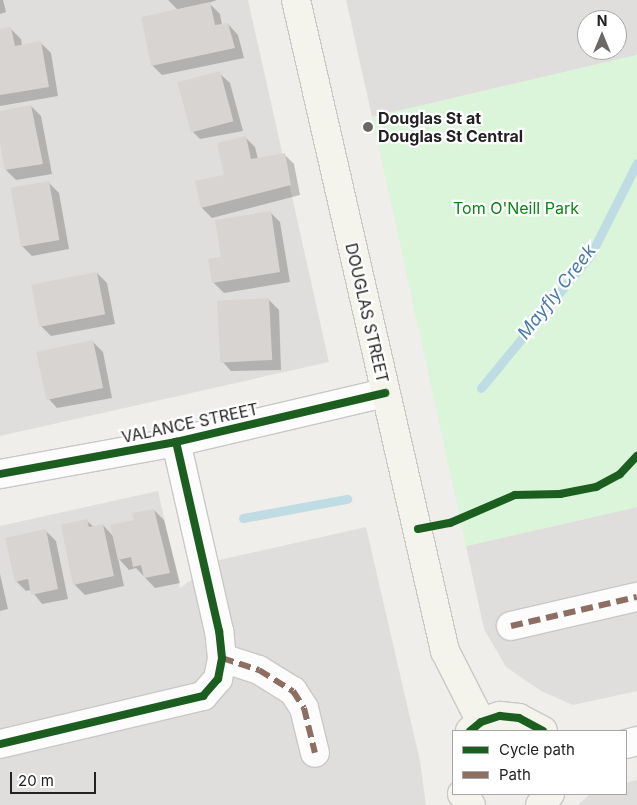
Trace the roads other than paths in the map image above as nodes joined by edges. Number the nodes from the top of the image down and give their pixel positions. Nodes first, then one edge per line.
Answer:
1 (296, 0) edge
2 (385, 393) junction
3 (176, 442) junction
4 (0, 474) edge
5 (637, 597) edge
6 (511, 626) dead end
7 (222, 658) junction
8 (475, 727) edge
9 (542, 730) edge
10 (0, 744) edge
11 (315, 753) dead end
12 (463, 795) edge
13 (549, 795) edge
14 (471, 805) edge
15 (540, 805) edge

1 - 2 main road, DOUGLAS STREET
2 - 3 street, VALANCE STREET
2 - 8 main road, DOUGLAS STREET
3 - 4 street, VALANCE STREET
3 - 7 street
5 - 6 street
7 - 10 street
7 - 11 street
8 - 9 main road
12 - 14 main road
13 - 15 main road

